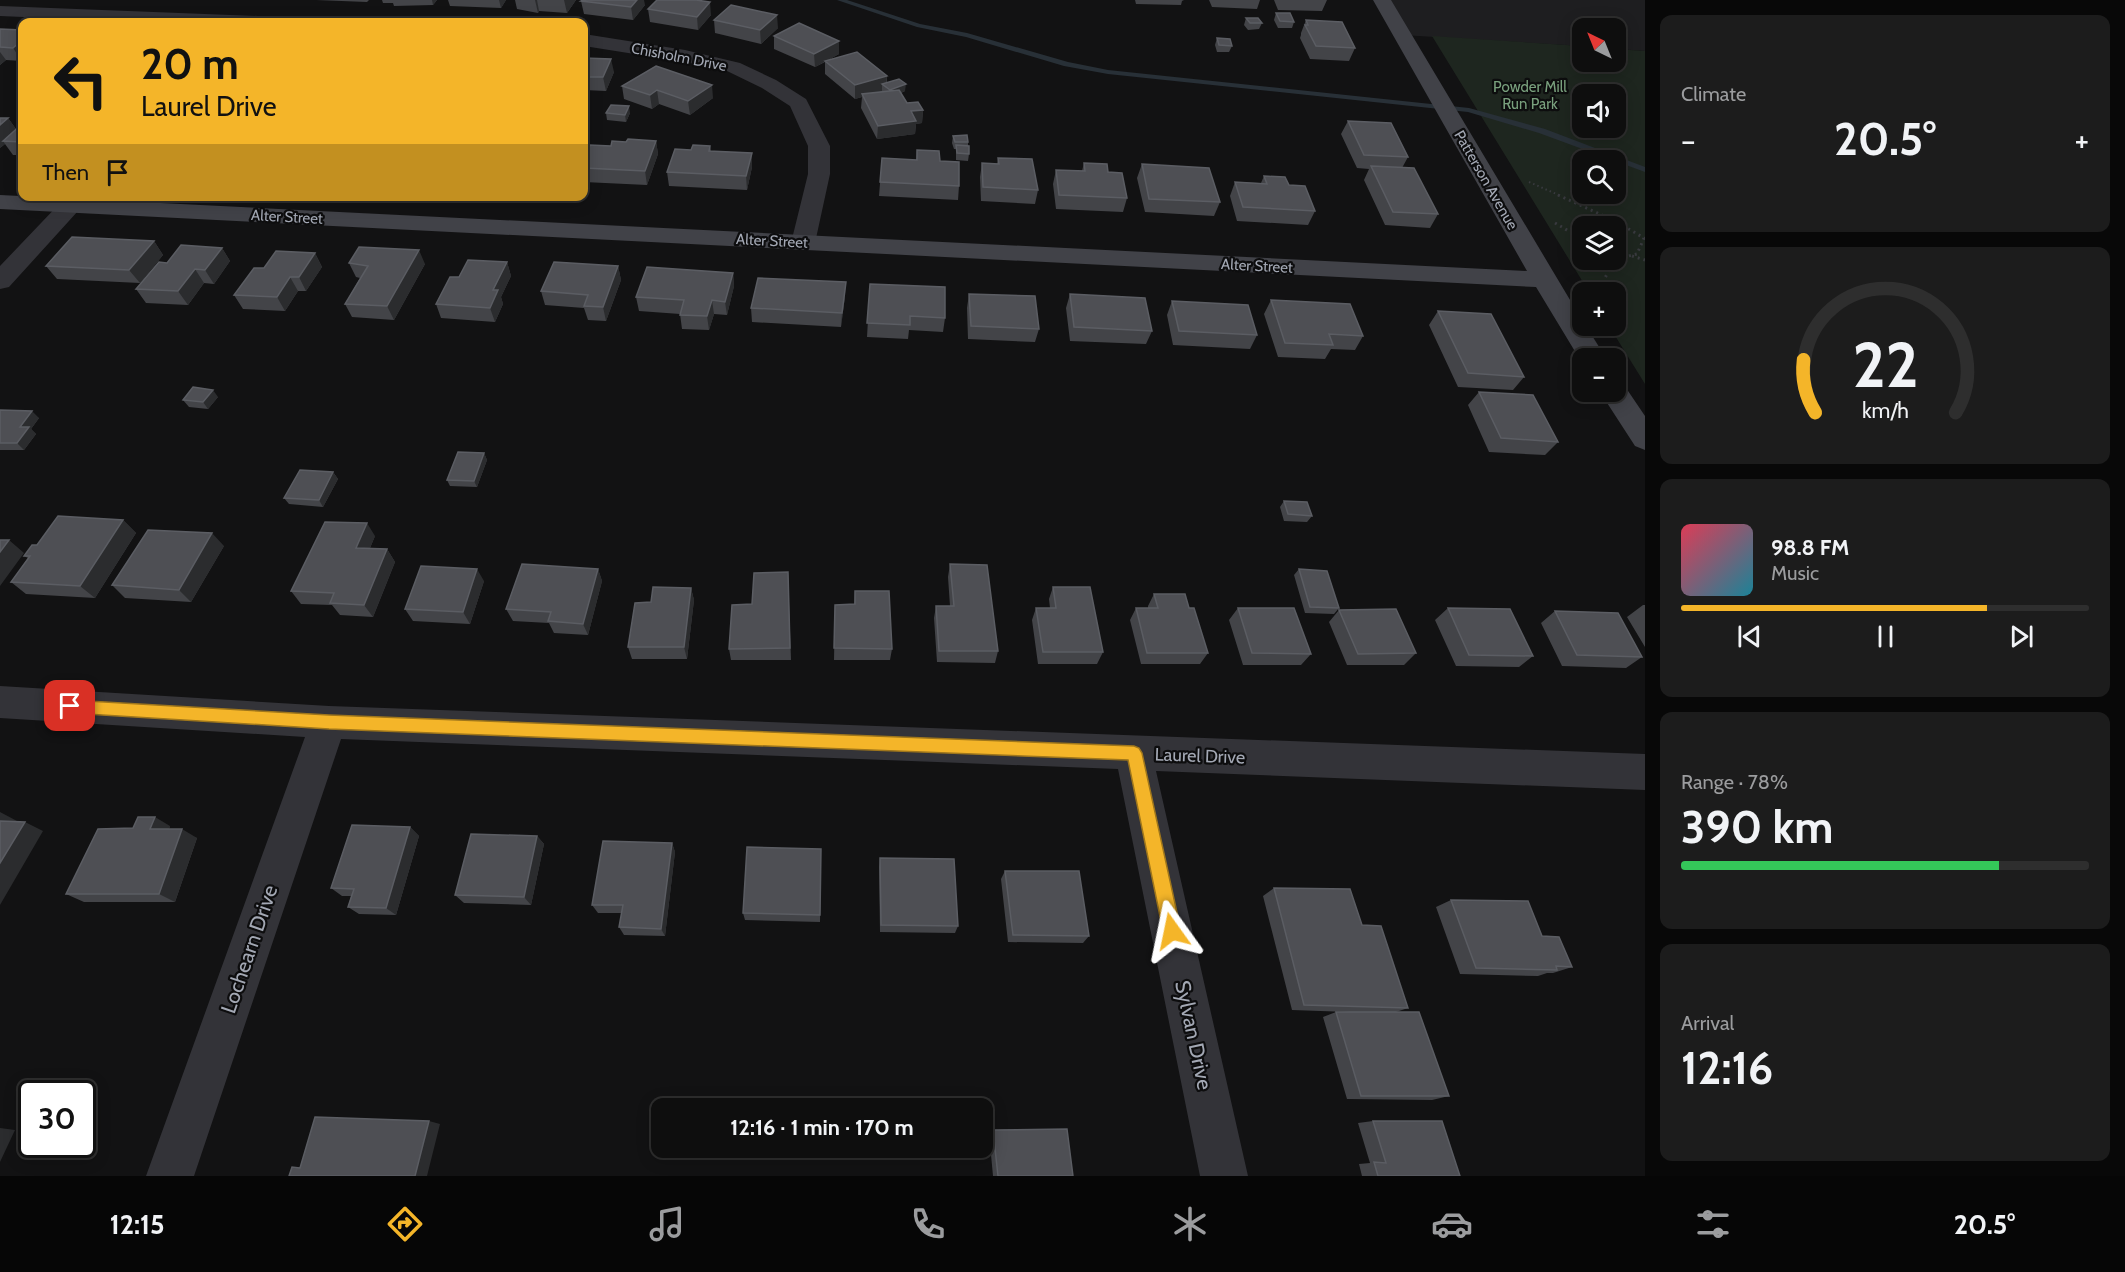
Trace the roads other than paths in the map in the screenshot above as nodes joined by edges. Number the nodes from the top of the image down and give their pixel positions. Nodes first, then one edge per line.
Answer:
1 (1382, 0) edge
2 (0, 12) edge
3 (155, 18) edge
4 (588, 41) edge
5 (0, 202) edge
6 (70, 206) junction
7 (803, 243) junction
8 (1544, 280) junction
9 (0, 281) edge
10 (1587, 348) edge
11 (1621, 402) edge
12 (1645, 439) edge
13 (0, 702) edge
14 (329, 722) junction
15 (1134, 753) junction
16 (1645, 772) edge
17 (170, 1176) edge
18 (1224, 1176) edge

1 - 8 street, Patterson Avenue
2 - 3 street
4 - 7 street, Chisholm Drive
5 - 6 street, Alter Street
6 - 7 street, Alter Street
6 - 9 street
7 - 8 street, Alter Street
8 - 10 street, Patterson Avenue
11 - 12 street
13 - 14 street, Laurel Drive
14 - 15 street, Laurel Drive
14 - 17 street, Lochearn Drive
15 - 16 street, Laurel Drive
15 - 18 street, Sylvan Drive

